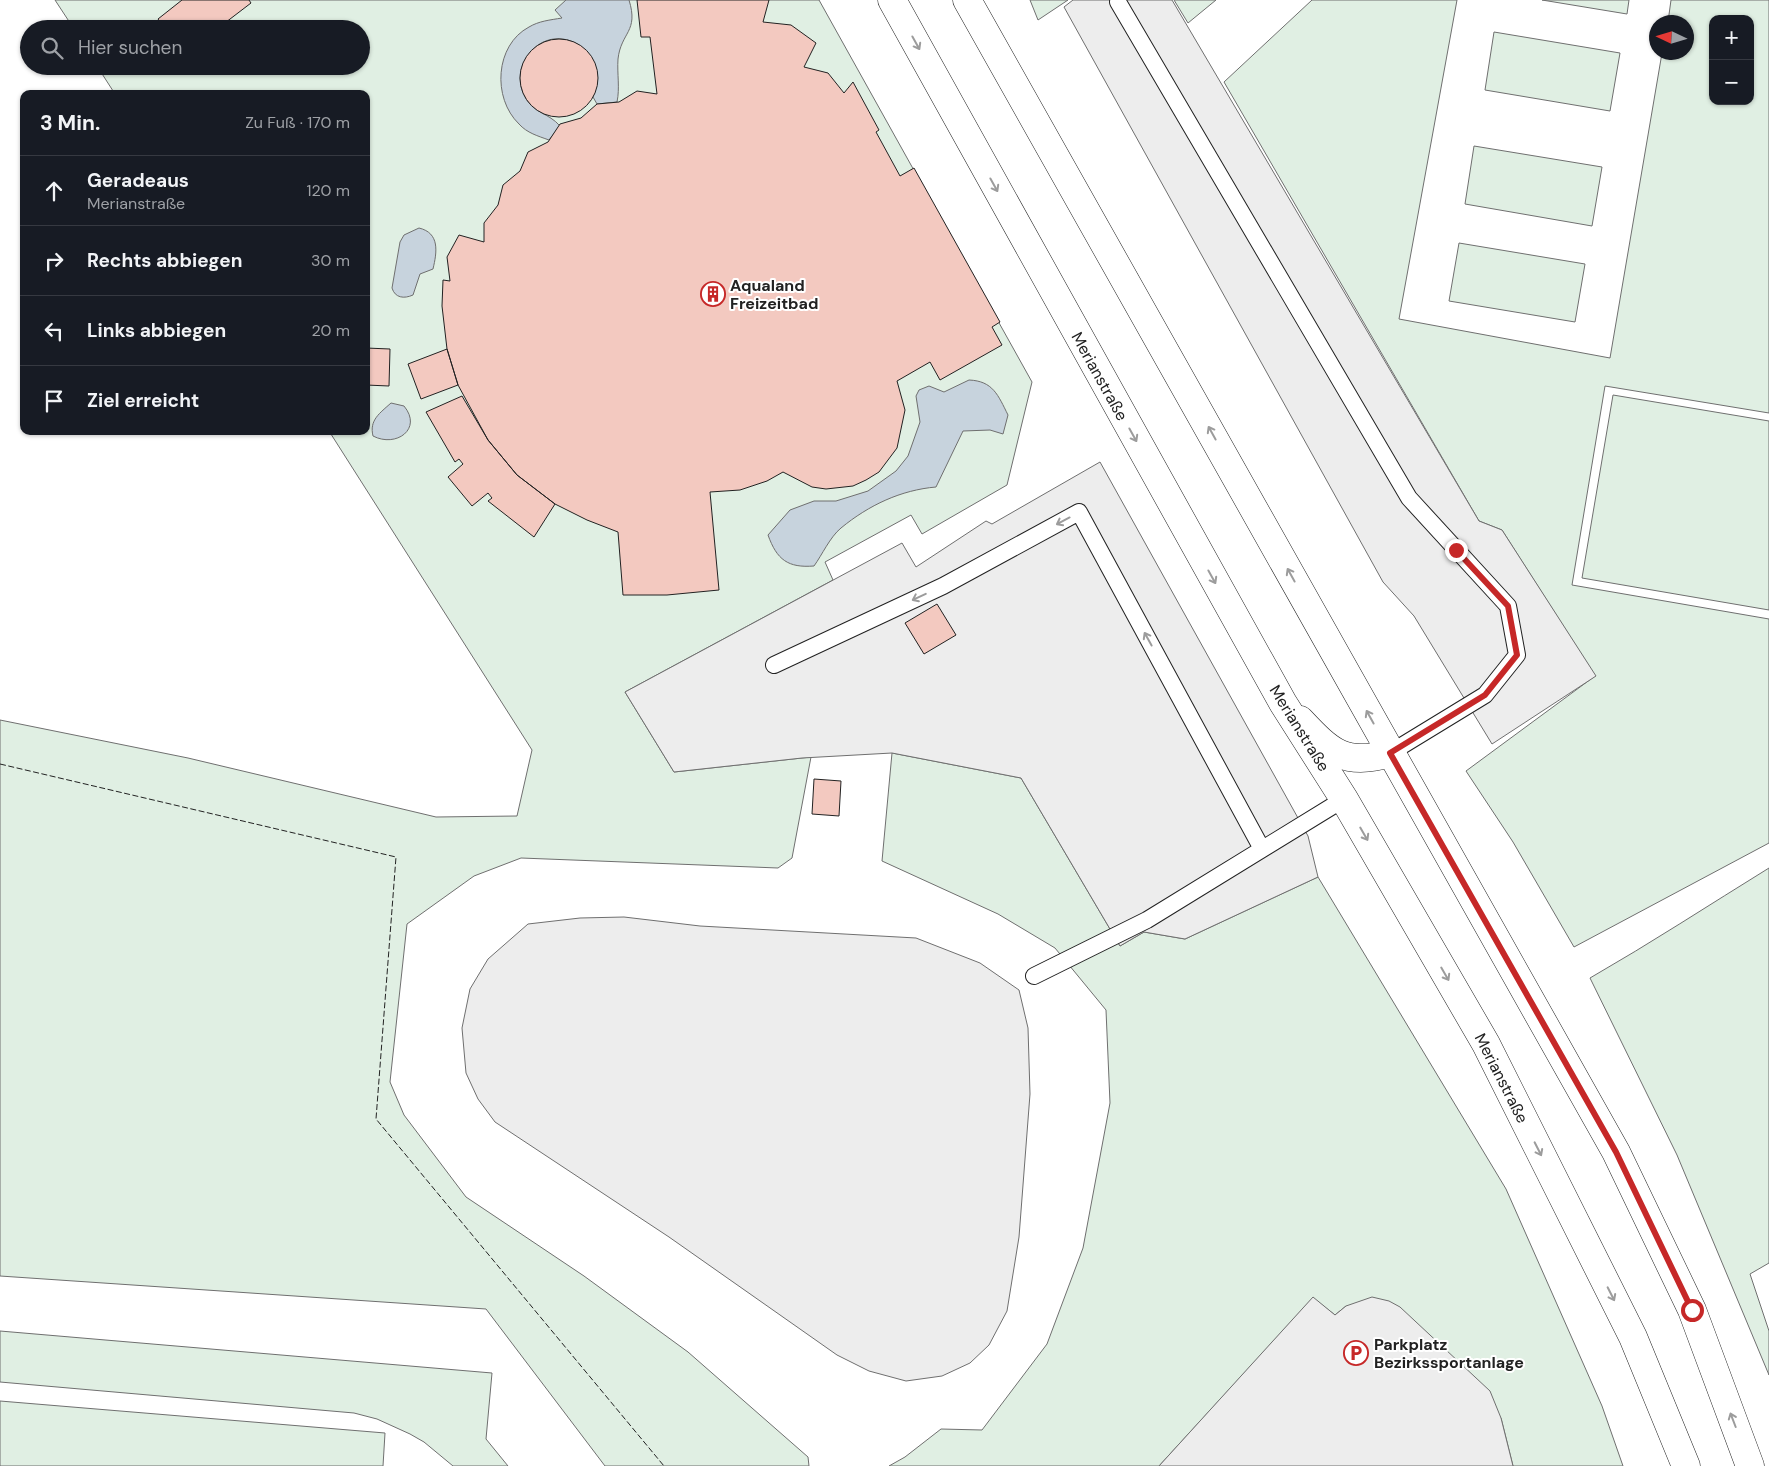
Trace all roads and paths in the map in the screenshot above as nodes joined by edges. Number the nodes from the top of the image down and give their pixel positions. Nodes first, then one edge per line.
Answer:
1 (892, 0) edge
2 (967, 0) edge
3 (1118, 2) dead end
4 (774, 665) dead end
5 (1283, 703) junction
6 (1390, 753) junction
7 (1344, 800) junction
8 (1262, 849) junction
9 (1034, 976) dead end
10 (1686, 1466) edge
11 (1750, 1466) edge

1 -> 5 main road, Merianstraße
6 -> 2 main road
3 - 6 lane
8 -> 4 lane
5 - 6 main road
5 - 7 main road, Merianstraße
11 -> 6 main road
7 - 8 lane
7 -> 10 main road, Merianstraße
8 - 9 lane

